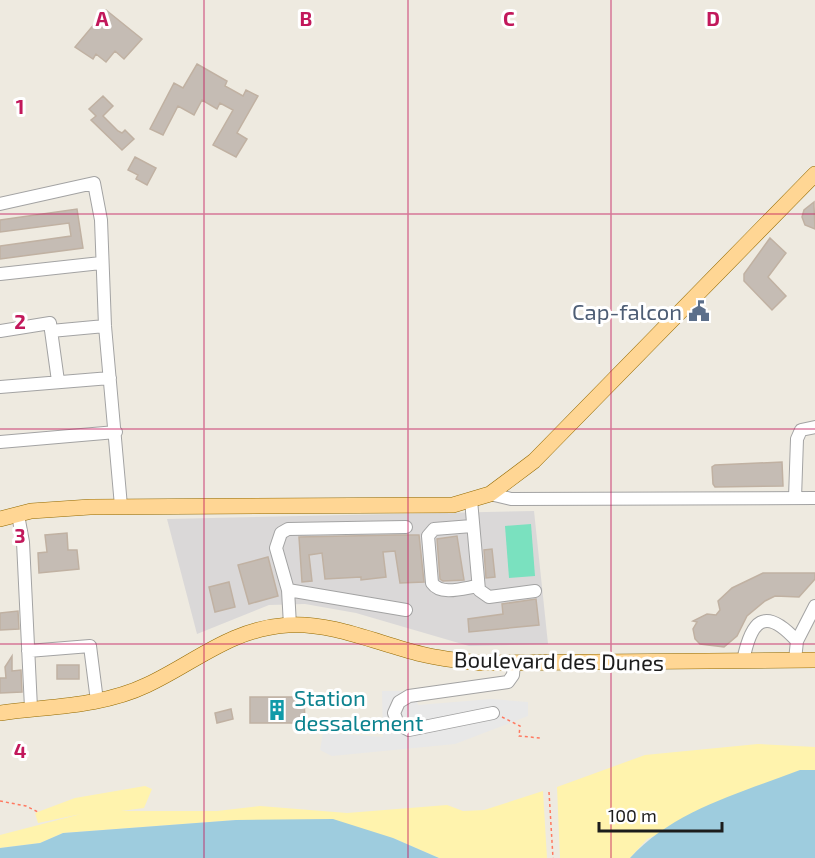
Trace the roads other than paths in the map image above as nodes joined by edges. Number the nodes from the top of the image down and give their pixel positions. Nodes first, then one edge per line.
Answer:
1 (812, 181) edge
2 (0, 204) edge
3 (101, 262) junction
4 (0, 274) edge
5 (105, 326) junction
6 (0, 331) edge
7 (51, 331) junction
8 (110, 378) junction
9 (58, 381) junction
10 (0, 387) edge
11 (815, 427) edge
12 (116, 432) junction
13 (0, 442) edge
14 (490, 494) junction
15 (795, 498) junction
16 (815, 498) edge
17 (471, 500) junction
18 (121, 506) junction
19 (5, 515) edge
20 (472, 526) junction
21 (406, 527) dead end
22 (478, 586) junction
23 (288, 590) junction
24 (535, 591) dead end
25 (815, 606) edge
26 (406, 610) dead end
27 (290, 625) junction
28 (798, 641) junction
29 (28, 651) junction
30 (795, 660) junction
31 (815, 660) edge
32 (743, 661) junction
33 (514, 663) junction
34 (97, 701) junction
35 (31, 708) junction
36 (0, 713) edge
37 (493, 713) road end

1 - 14 main road
2 - 3 street
3 - 4 street
3 - 5 street
5 - 7 street
5 - 8 street
6 - 7 street
7 - 9 street
8 - 9 street
8 - 12 street
9 - 10 street
11 - 15 street
12 - 13 street
12 - 18 street
14 - 15 street
14 - 17 main road
15 - 16 street
17 - 18 main road
17 - 20 street
18 - 19 main road
19 - 29 street
20 - 22 street
20 - 22 street
21 - 23 street
22 - 24 street
23 - 26 street
23 - 27 street
25 - 28 street
27 - 33 main road, Boulevard des Dunes
27 - 34 main road, Boulevard des Dunes
28 - 30 street
28 - 32 street
29 - 34 street
29 - 35 street
30 - 31 main road, Boulevard des Dunes
30 - 32 main road, Boulevard des Dunes
32 - 33 main road, Boulevard des Dunes
33 - 37 street
34 - 35 main road, Boulevard des Dunes
35 - 36 main road, Boulevard des Dunes

